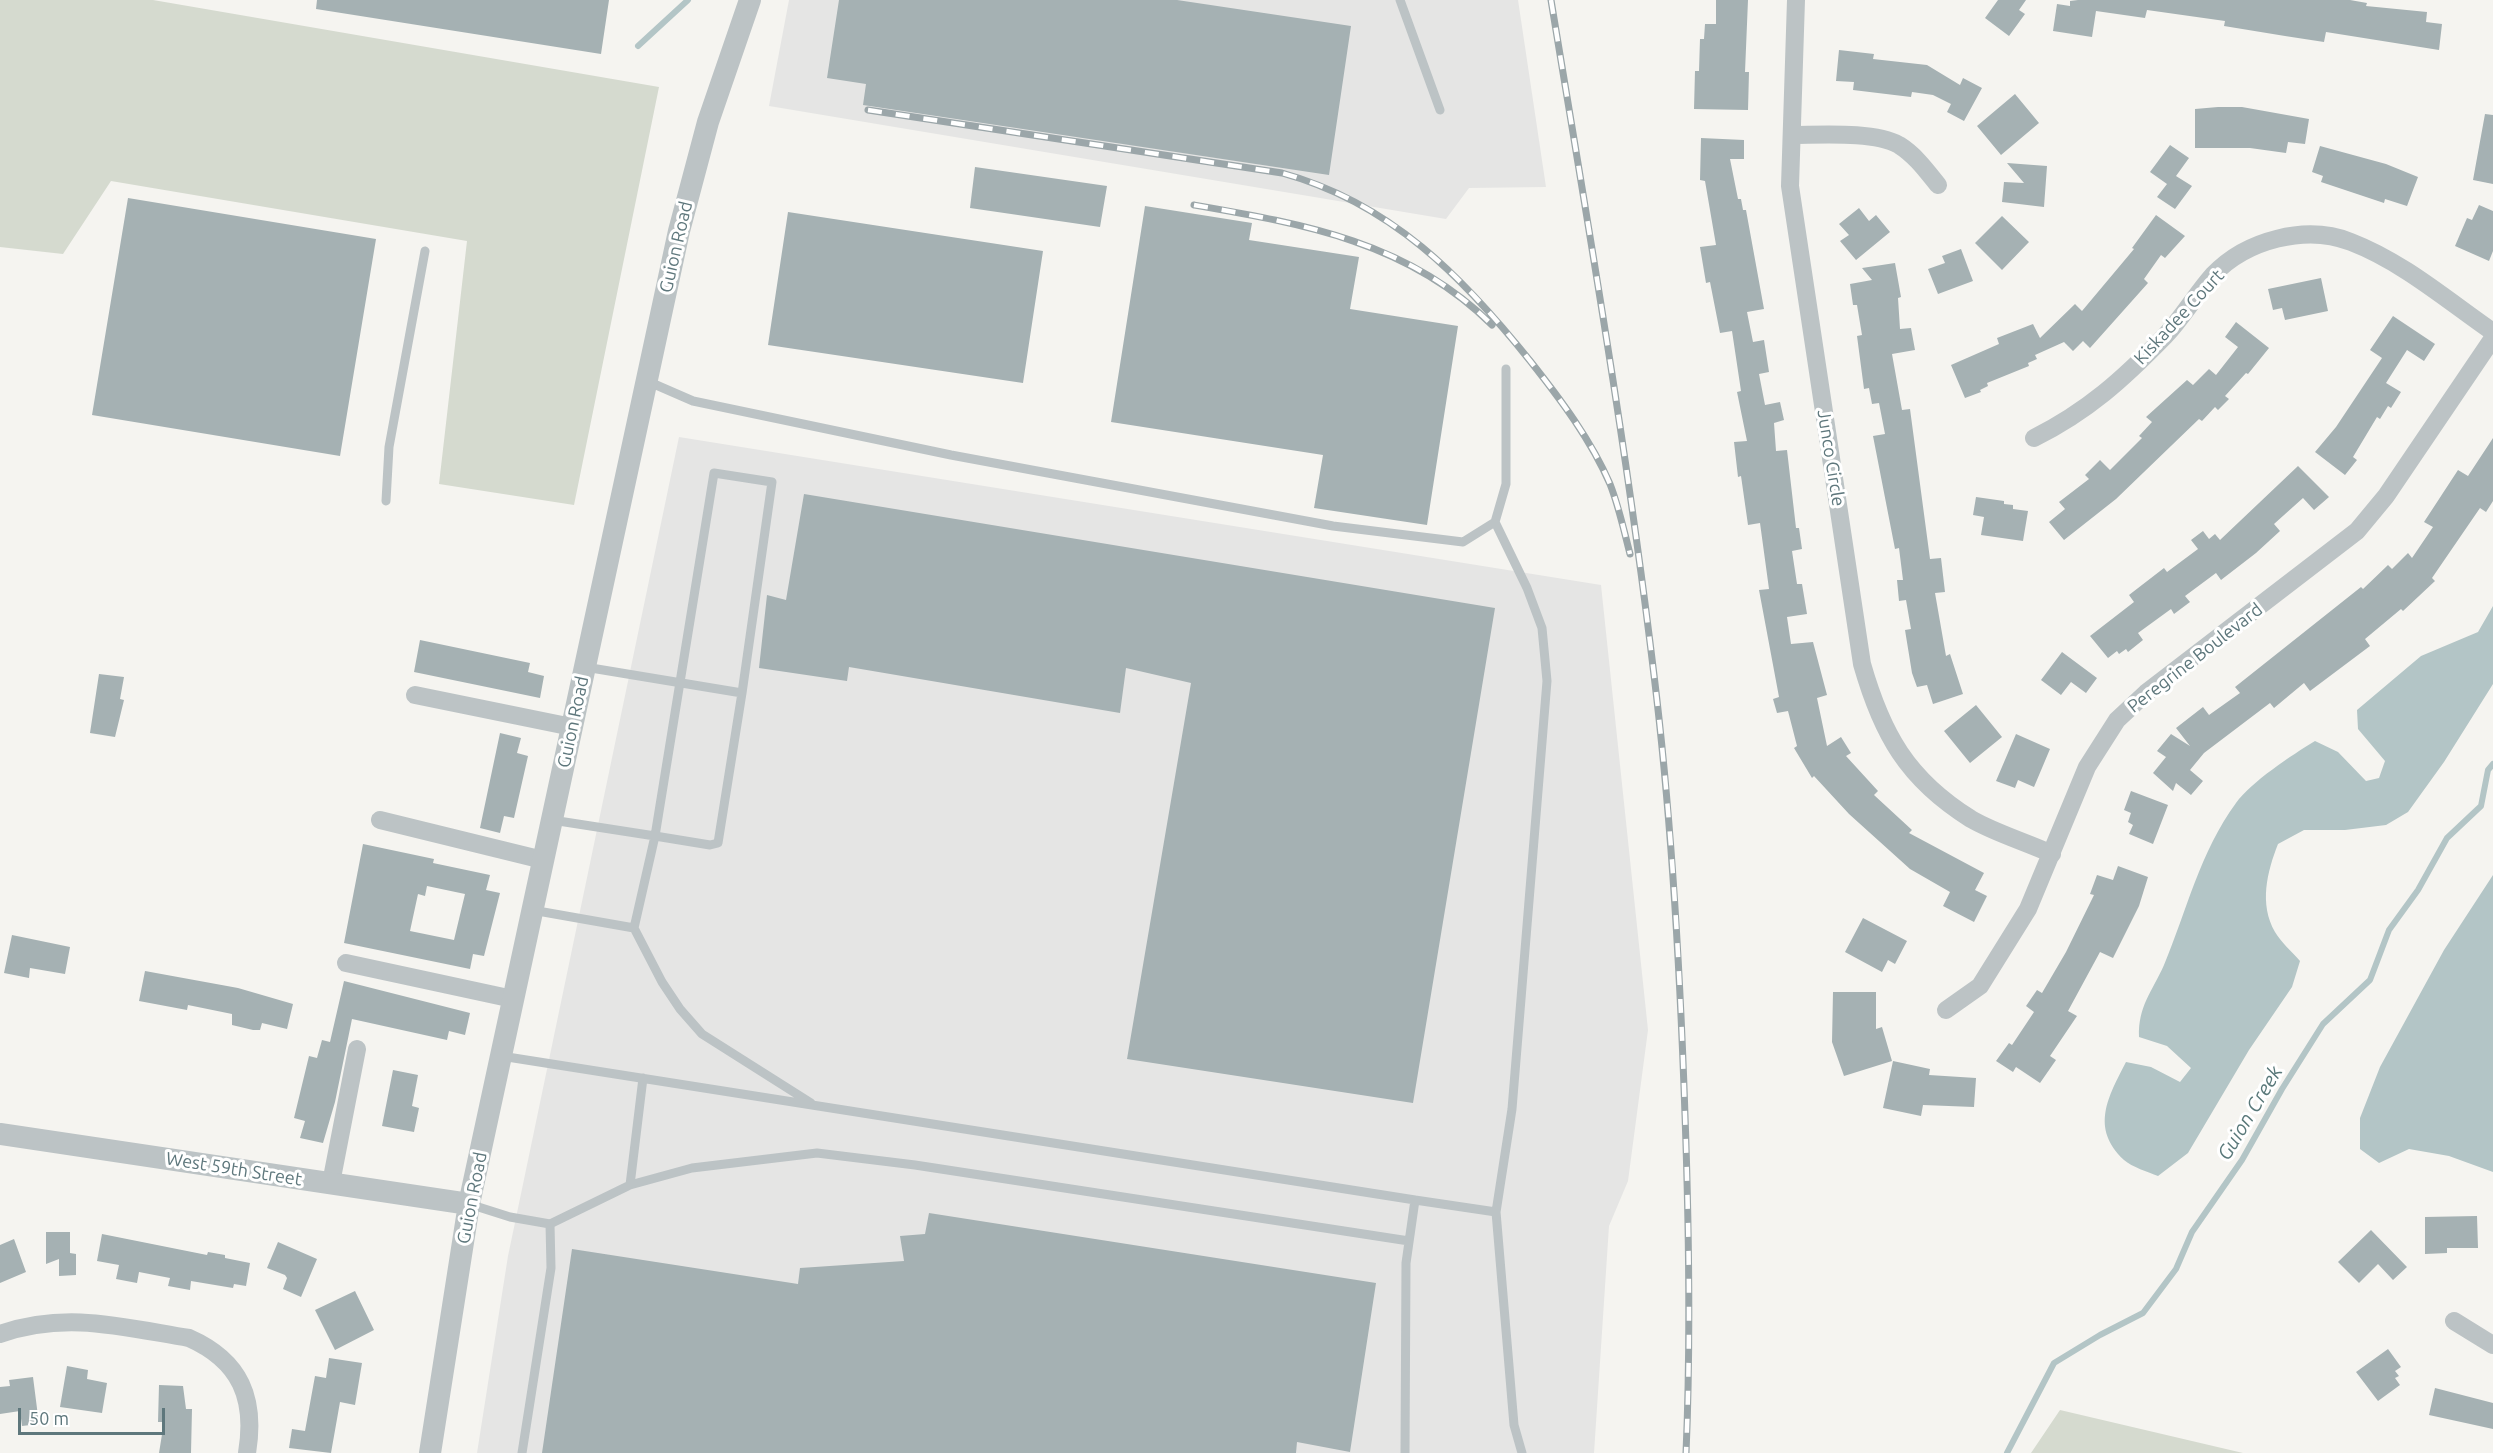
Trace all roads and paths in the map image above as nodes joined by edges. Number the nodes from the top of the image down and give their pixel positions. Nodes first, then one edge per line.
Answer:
1 (750, 0) edge
2 (1400, 0) edge
3 (1796, 0) edge
4 (1440, 110) dead end
5 (1792, 135) junction
6 (1938, 185) dead end
7 (425, 251) dead end
8 (2493, 332) edge
9 (2493, 338) edge
10 (1506, 369) dead end
11 (647, 381) junction
12 (2034, 438) dead end
13 (386, 501) dead end
14 (1495, 522) junction
15 (585, 667) junction
16 (681, 681) junction
17 (741, 693) junction
18 (415, 695) dead end
19 (572, 727) junction
20 (380, 820) dead end
21 (552, 820) junction
22 (655, 836) junction
23 (2052, 854) junction
24 (543, 860) junction
25 (532, 910) junction
26 (634, 928) junction
27 (346, 963) dead end
28 (513, 999) junction
29 (1946, 1010) dead end
30 (357, 1049) dead end
31 (501, 1056) junction
32 (643, 1078) junction
33 (816, 1106) junction
34 (0, 1134) edge
35 (331, 1183) junction
36 (630, 1185) junction
37 (1415, 1200) junction
38 (469, 1204) junction
39 (1496, 1212) junction
40 (550, 1224) junction
41 (1409, 1241) junction
42 (2454, 1321) dead end
43 (0, 1334) edge
44 (2493, 1345) edge
45 (247, 1453) edge
46 (430, 1453) edge
47 (522, 1453) edge
48 (1405, 1453) edge
49 (1522, 1453) edge

1 - 11 street, Guion Road
2 - 4 lane
3 - 5 street, Junco Circle
5 - 6 street
5 - 23 street, Junco Circle
7 - 13 lane
8 - 12 street, Kiskadee Court
9 - 23 street, Peregrine Boulevard
10 - 14 lane
11 - 14 lane
11 - 15 street, Guion Road
14 - 39 lane
15 - 16 lane
15 - 19 street, Guion Road
16 - 17 lane
16 - 17 lane
16 - 22 lane
17 - 22 lane
18 - 19 street
19 - 21 street, Guion Road
20 - 24 street
21 - 22 lane
21 - 24 street, Guion Road
22 - 26 lane
23 - 29 street, Peregrine Boulevard
24 - 25 street, Guion Road
25 - 26 lane
25 - 28 street, Guion Road
26 - 33 lane
27 - 28 street
28 - 31 street, Guion Road
30 - 35 street
31 - 32 lane
31 - 38 street, Guion Road
32 - 33 lane
32 - 36 lane
33 - 37 lane
34 - 35 street, West 59th Street
35 - 38 street, West 59th Street
36 - 40 lane
36 - 41 lane
37 - 39 lane
37 - 41 lane
38 - 40 lane
38 - 46 street, Guion Road
39 - 49 lane
40 - 47 lane
41 - 48 lane
42 - 44 street
43 - 45 street

